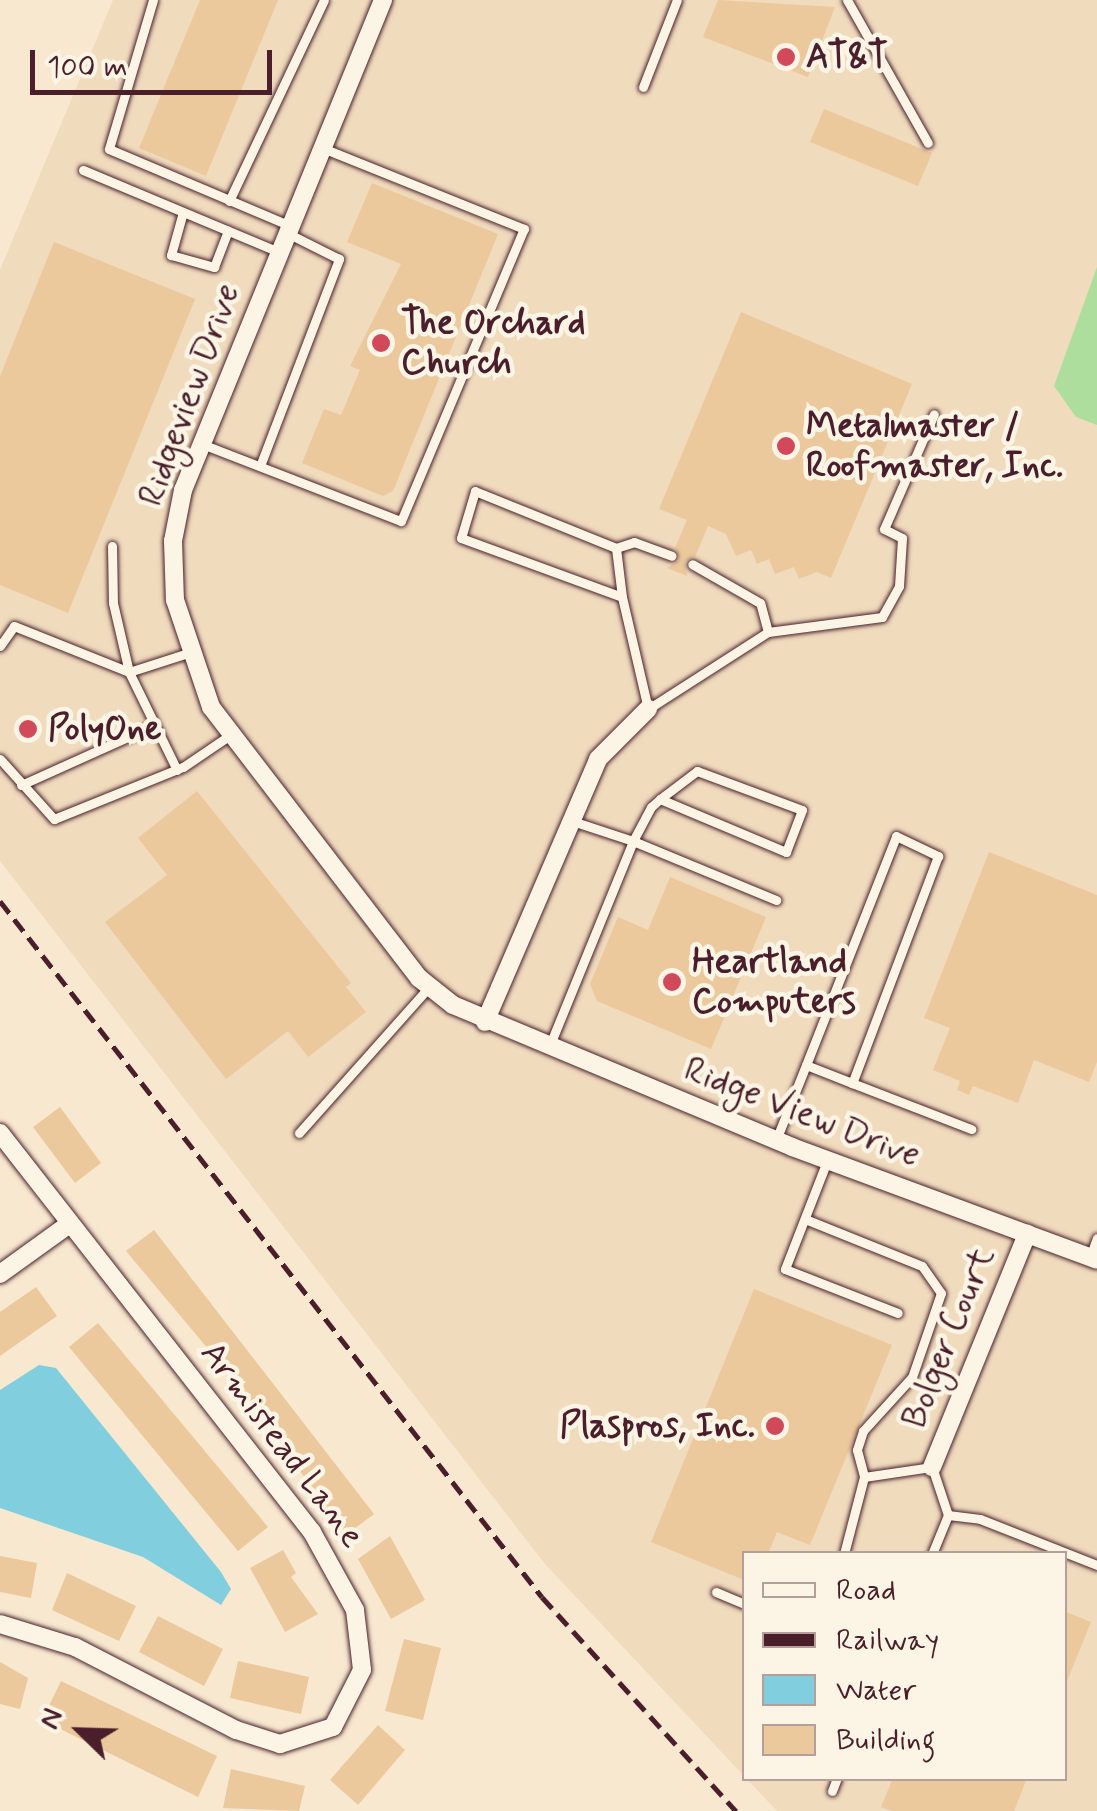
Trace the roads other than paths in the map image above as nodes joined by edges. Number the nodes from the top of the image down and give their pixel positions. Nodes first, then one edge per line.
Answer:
1 (152, 0) edge
2 (324, 0) edge
3 (383, 0) edge
4 (678, 0) edge
5 (847, 0) edge
6 (642, 88) dead end
7 (928, 143) dead end
8 (322, 148) junction
9 (83, 170) dead end
10 (229, 200) junction
11 (183, 212) junction
12 (288, 230) junction
13 (228, 231) junction
14 (279, 252) junction
15 (934, 414) dead end
16 (199, 442) junction
17 (260, 466) junction
18 (112, 546) dead end
19 (616, 548) junction
20 (672, 556) dead end
21 (692, 564) dead end
22 (622, 597) junction
23 (768, 632) junction
24 (0, 646) edge
25 (188, 653) junction
26 (129, 672) junction
27 (648, 708) junction
28 (152, 726) junction
29 (230, 735) junction
30 (0, 758) edge
31 (177, 770) junction
32 (21, 785) junction
33 (660, 800) junction
34 (572, 820) junction
35 (633, 841) junction
36 (776, 900) dead end
37 (430, 986) junction
38 (485, 1022) junction
39 (549, 1046) junction
40 (806, 1065) junction
41 (852, 1083) junction
42 (971, 1129) dead end
43 (0, 1133) edge
44 (299, 1133) dead end
45 (776, 1140) junction
46 (828, 1160) junction
47 (805, 1219) junction
48 (68, 1226) junction
49 (1026, 1234) junction
50 (1097, 1238) edge
51 (1093, 1258) edge
52 (0, 1274) edge
53 (898, 1314) dead end
54 (932, 1468) junction
55 (864, 1477) junction
56 (948, 1515) junction
57 (845, 1551) edge
58 (933, 1551) edge
59 (1061, 1551) edge
60 (1067, 1553) edge
61 (1097, 1565) edge
62 (716, 1592) dead end
63 (742, 1603) edge
64 (0, 1624) edge
65 (836, 1781) edge
66 (832, 1791) dead end

1 - 10 lane
2 - 10 lane
3 - 8 street, Ridgeview Drive
4 - 6 lane
5 - 7 lane
8 - 12 street, Ridgeview Drive
8 - 17 lane
9 - 11 lane
10 - 12 lane
11 - 13 lane
11 - 13 lane
12 - 14 street, Ridgeview Drive
12 - 17 lane
13 - 14 lane
14 - 16 street, Ridgeview Drive
15 - 23 lane
16 - 17 lane
16 - 25 street, Ridgeview Drive
18 - 26 lane
19 - 20 lane
19 - 22 lane
19 - 22 lane
21 - 23 lane
22 - 27 lane
23 - 27 lane
24 - 26 lane
25 - 26 lane
25 - 29 street, Ridgeview Drive
26 - 28 lane
27 - 34 street
28 - 31 lane
28 - 32 lane
29 - 31 lane
29 - 37 street, Ridgeview Drive
30 - 32 lane
31 - 32 lane
33 - 33 lane
33 - 35 lane
34 - 35 lane
34 - 38 street
35 - 36 lane
35 - 39 lane
37 - 38 street, Ridgeview Drive
37 - 44 lane
38 - 39 street, Ridge View Drive
39 - 45 street, Ridge View Drive
40 - 41 lane
40 - 41 lane
40 - 45 lane
41 - 42 lane
43 - 48 street, Armistead Lane
45 - 46 street, Ridge View Drive
46 - 47 lane
46 - 49 street, Ridge View Drive
47 - 53 lane
47 - 55 lane
48 - 52 street
48 - 64 street, Armistead Lane
49 - 51 street, Ridge View Drive
49 - 54 street, Bolger Court
50 - 51 lane
54 - 55 lane
54 - 56 lane
55 - 57 lane
56 - 58 lane
56 - 59 lane
60 - 61 lane
62 - 63 lane
65 - 66 lane

